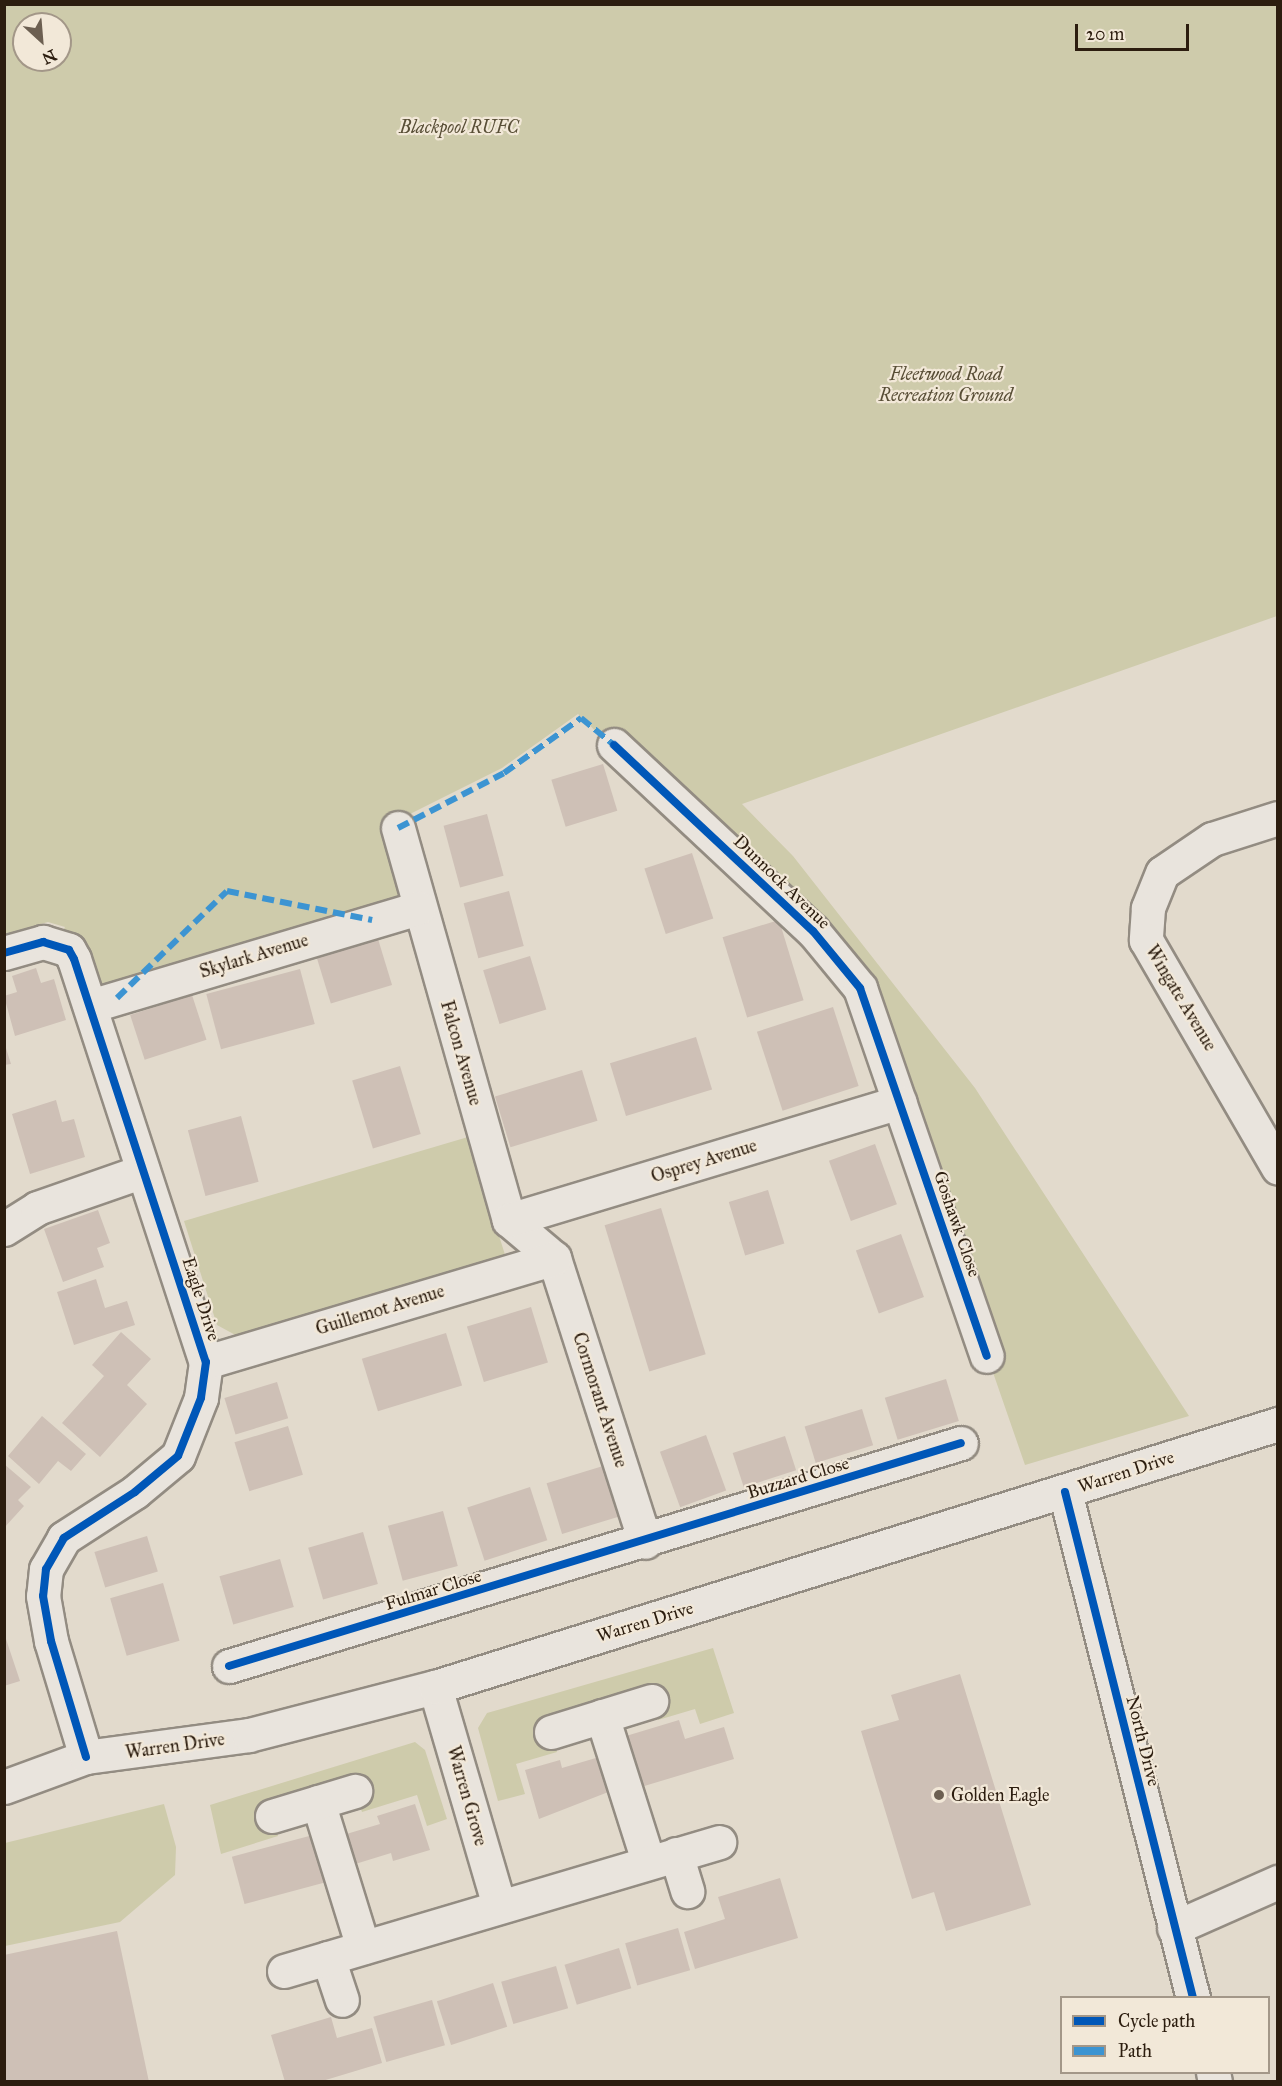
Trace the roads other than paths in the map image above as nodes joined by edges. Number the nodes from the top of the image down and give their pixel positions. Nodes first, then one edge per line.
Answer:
1 (614, 745) dead end
2 (1278, 818) edge
3 (398, 828) dead end
4 (419, 908) junction
5 (4, 953) edge
6 (90, 1006) junction
7 (900, 1102) junction
8 (1278, 1168) edge
9 (143, 1171) junction
10 (509, 1220) junction
11 (4, 1229) edge
12 (554, 1258) junction
13 (987, 1356) dead end
14 (206, 1362) junction
15 (1278, 1424) edge
16 (961, 1443) dead end
17 (1065, 1492) junction
18 (645, 1542) junction
19 (229, 1666) dead end
20 (435, 1687) junction
21 (651, 1701) dead end
22 (602, 1716) junction
23 (551, 1732) dead end
24 (86, 1757) junction
25 (4, 1787) edge
26 (355, 1791) dead end
27 (318, 1802) junction
28 (272, 1816) dead end
29 (718, 1842) dead end
30 (662, 1857) junction
31 (1278, 1882) edge
32 (687, 1891) dead end
33 (499, 1906) junction
34 (1174, 1928) junction
35 (363, 1947) junction
36 (328, 1958) junction
37 (284, 1971) dead end
38 (1192, 1996) edge
39 (342, 2000) dead end

1 - 7 street, Dunnock Avenue
2 - 8 street, Wingate Avenue
3 - 4 street, Falcon Avenue
4 - 6 street, Skylark Avenue
4 - 10 street, Falcon Avenue
5 - 6 street, Eagle Drive
6 - 9 street, Eagle Drive
7 - 10 street, Osprey Avenue
7 - 13 street, Goshawk Close
9 - 11 street
9 - 14 street, Eagle Drive
10 - 12 street
12 - 14 street, Guillemot Avenue
12 - 18 street, Cormorant Avenue
14 - 24 street, Eagle Drive
15 - 17 street, Warren Drive
16 - 18 street, Buzzard Close
17 - 20 street, Warren Drive
17 - 34 street, North Drive
18 - 19 street, Fulmar Close
20 - 24 street, Warren Drive
20 - 33 street, Warren Grove
21 - 22 street
22 - 23 street
22 - 30 street
24 - 25 street, Warren Drive
26 - 27 street
27 - 28 street
27 - 35 street
29 - 30 street
30 - 32 street
30 - 33 street
31 - 34 street
33 - 35 street
34 - 38 street, North Drive
35 - 36 street
36 - 37 street
36 - 39 street

